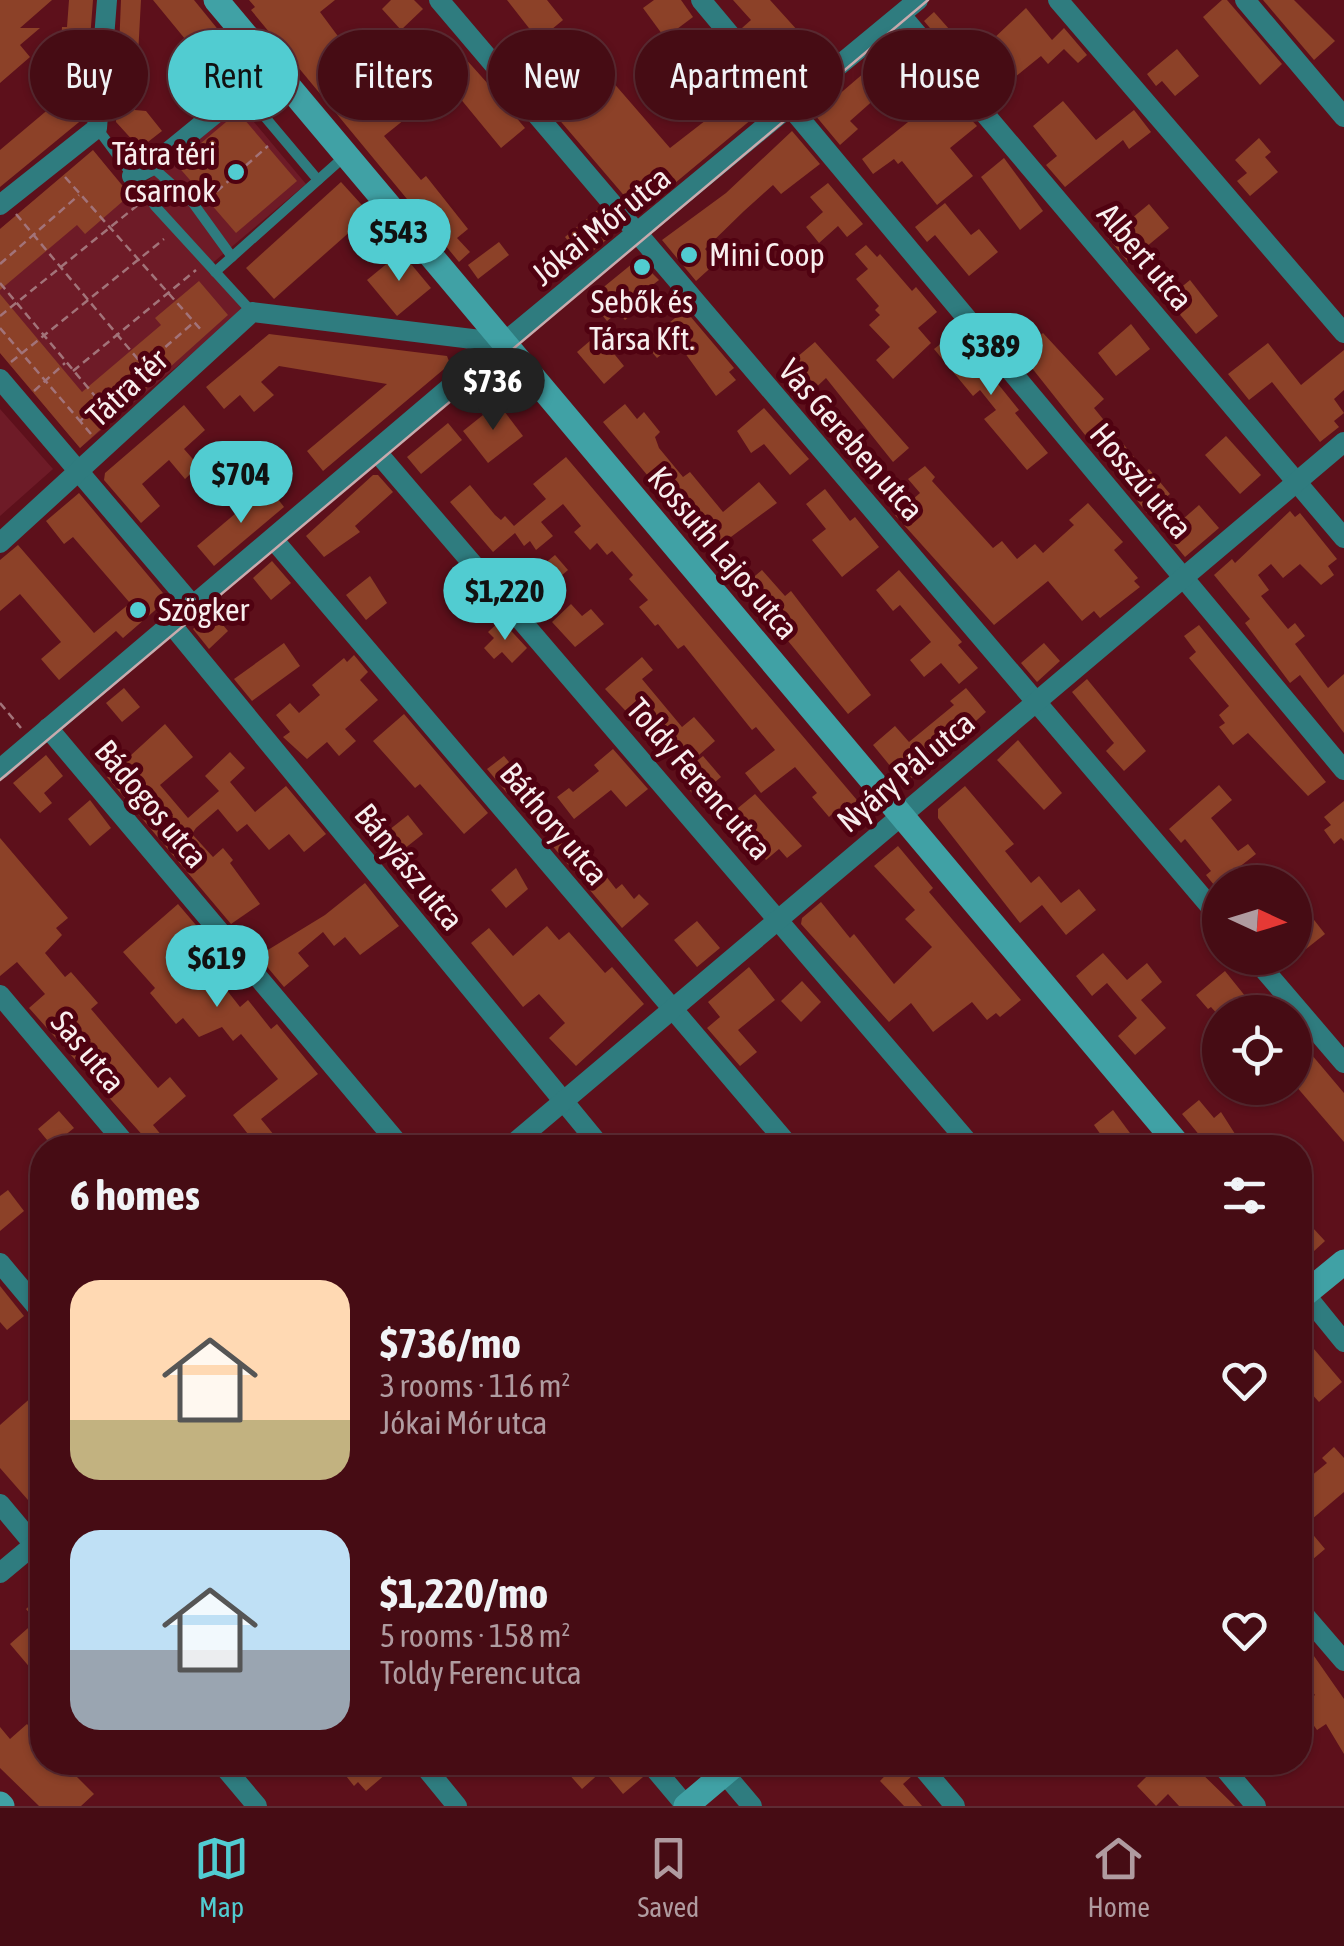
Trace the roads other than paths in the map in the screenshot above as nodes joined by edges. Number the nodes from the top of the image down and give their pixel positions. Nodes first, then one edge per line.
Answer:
1 (107, 0) edge
2 (216, 0) edge
3 (439, 0) edge
4 (702, 0) edge
5 (918, 0) edge
6 (1058, 0) edge
7 (1245, 0) edge
8 (901, 15) junction
9 (240, 30) edge
10 (728, 30) edge
11 (843, 64) edge
12 (298, 100) edge
13 (1344, 117) edge
14 (206, 120) edge
15 (267, 120) edge
16 (777, 120) edge
17 (804, 120) edge
18 (97, 128) junction
19 (345, 156) junction
20 (141, 171) junction
21 (318, 180) junction
22 (7, 208) edge
23 (637, 236) junction
24 (232, 256) junction
25 (215, 272) junction
26 (252, 312) junction
27 (1344, 333) edge
28 (505, 343) junction
29 (3, 373) edge
30 (0, 392) edge
31 (1344, 442) edge
32 (376, 450) junction
33 (81, 471) junction
34 (1296, 482) junction
35 (273, 538) junction
36 (1344, 538) edge
37 (0, 543) edge
38 (1182, 578) junction
39 (194, 607) junction
40 (170, 624) junction
41 (1036, 702) junction
42 (48, 728) junction
43 (0, 769) edge
44 (1344, 770) edge
45 (901, 816) junction
46 (1202, 897) edge
47 (779, 918) junction
48 (1269, 975) edge
49 (0, 995) edge
50 (671, 1007) junction
51 (1344, 1063) edge
52 (563, 1102) junction
53 (119, 1135) edge
54 (391, 1135) edge
55 (524, 1135) edge
56 (591, 1135) edge
57 (780, 1135) edge
58 (962, 1135) edge
59 (1170, 1135) edge
60 (0, 1262) edge
61 (1344, 1262) edge
62 (1312, 1286) edge
63 (30, 1298) edge
64 (1312, 1305) edge
65 (1344, 1342) edge
66 (0, 1504) edge
67 (30, 1536) edge
68 (30, 1553) edge
69 (0, 1573) edge
70 (1312, 1624) edge
71 (1344, 1661) edge
72 (231, 1775) edge
73 (432, 1775) edge
74 (660, 1775) edge
75 (724, 1775) edge
76 (736, 1775) edge
77 (929, 1775) edge
78 (1230, 1775) edge
79 (257, 1806) edge
80 (458, 1806) edge
81 (686, 1806) edge
82 (752, 1806) edge
83 (955, 1806) edge
84 (1256, 1806) edge

1 - 18 street
2 - 9 street, Kossuth Lajos utca
3 - 23 street, Vas Gereben utca
4 - 10 street, Hosszú utca
5 - 8 street, Jókai Mór utca
6 - 27 street
7 - 13 street
8 - 11 street, Jókai Mór utca
8 - 34 street, Albert utca
12 - 19 street, Kossuth Lajos utca
14 - 20 street
15 - 21 lane
16 - 23 street, Jókai Mór utca
17 - 38 street, Hosszú utca
18 - 20 lane
18 - 22 street
19 - 21 lane
19 - 28 street, Kossuth Lajos utca
20 - 24 lane
20 - 25 lane
21 - 24 lane
23 - 28 street, Jókai Mór utca
23 - 41 street, Vas Gereben utca
24 - 25 lane
25 - 26 lane
26 - 28 street
26 - 33 street, Tátra tér
28 - 32 street, Jókai Mór utca
28 - 45 street, Kossuth Lajos utca
29 - 33 street
30 - 33 street
31 - 34 street, Nyáry Pál utca
32 - 35 street, Jókai Mór utca
32 - 47 street, Toldy Ferenc utca
33 - 37 street, Tátra tér
33 - 39 street
34 - 36 street, Albert utca
34 - 38 street, Nyáry Pál utca
35 - 39 street, Jókai Mór utca
35 - 50 street, Báthory utca
38 - 41 street, Nyáry Pál utca
38 - 44 street, Hosszú utca
39 - 40 street, Jókai Mór utca
40 - 42 street, Jókai Mór utca
40 - 52 street, Bányász utca
41 - 45 street, Nyáry Pál utca
41 - 46 street, Vas Gereben utca
42 - 43 street, Jókai Mór utca
42 - 54 street, Bádogos utca
45 - 47 street, Nyáry Pál utca
45 - 59 street, Kossuth Lajos utca
47 - 50 street, Nyáry Pál utca
47 - 58 street, Toldy Ferenc utca
48 - 51 street
49 - 53 street, Sas utca
50 - 52 street, Nyáry Pál utca
50 - 57 street, Báthory utca
52 - 55 street, Nyáry Pál utca
52 - 56 street, Bányász utca
60 - 63 street
61 - 62 street
64 - 65 street
66 - 67 street
68 - 69 street
70 - 71 street
72 - 79 street
73 - 80 street
74 - 81 street
75 - 81 street
76 - 82 street
77 - 83 street
78 - 84 street

